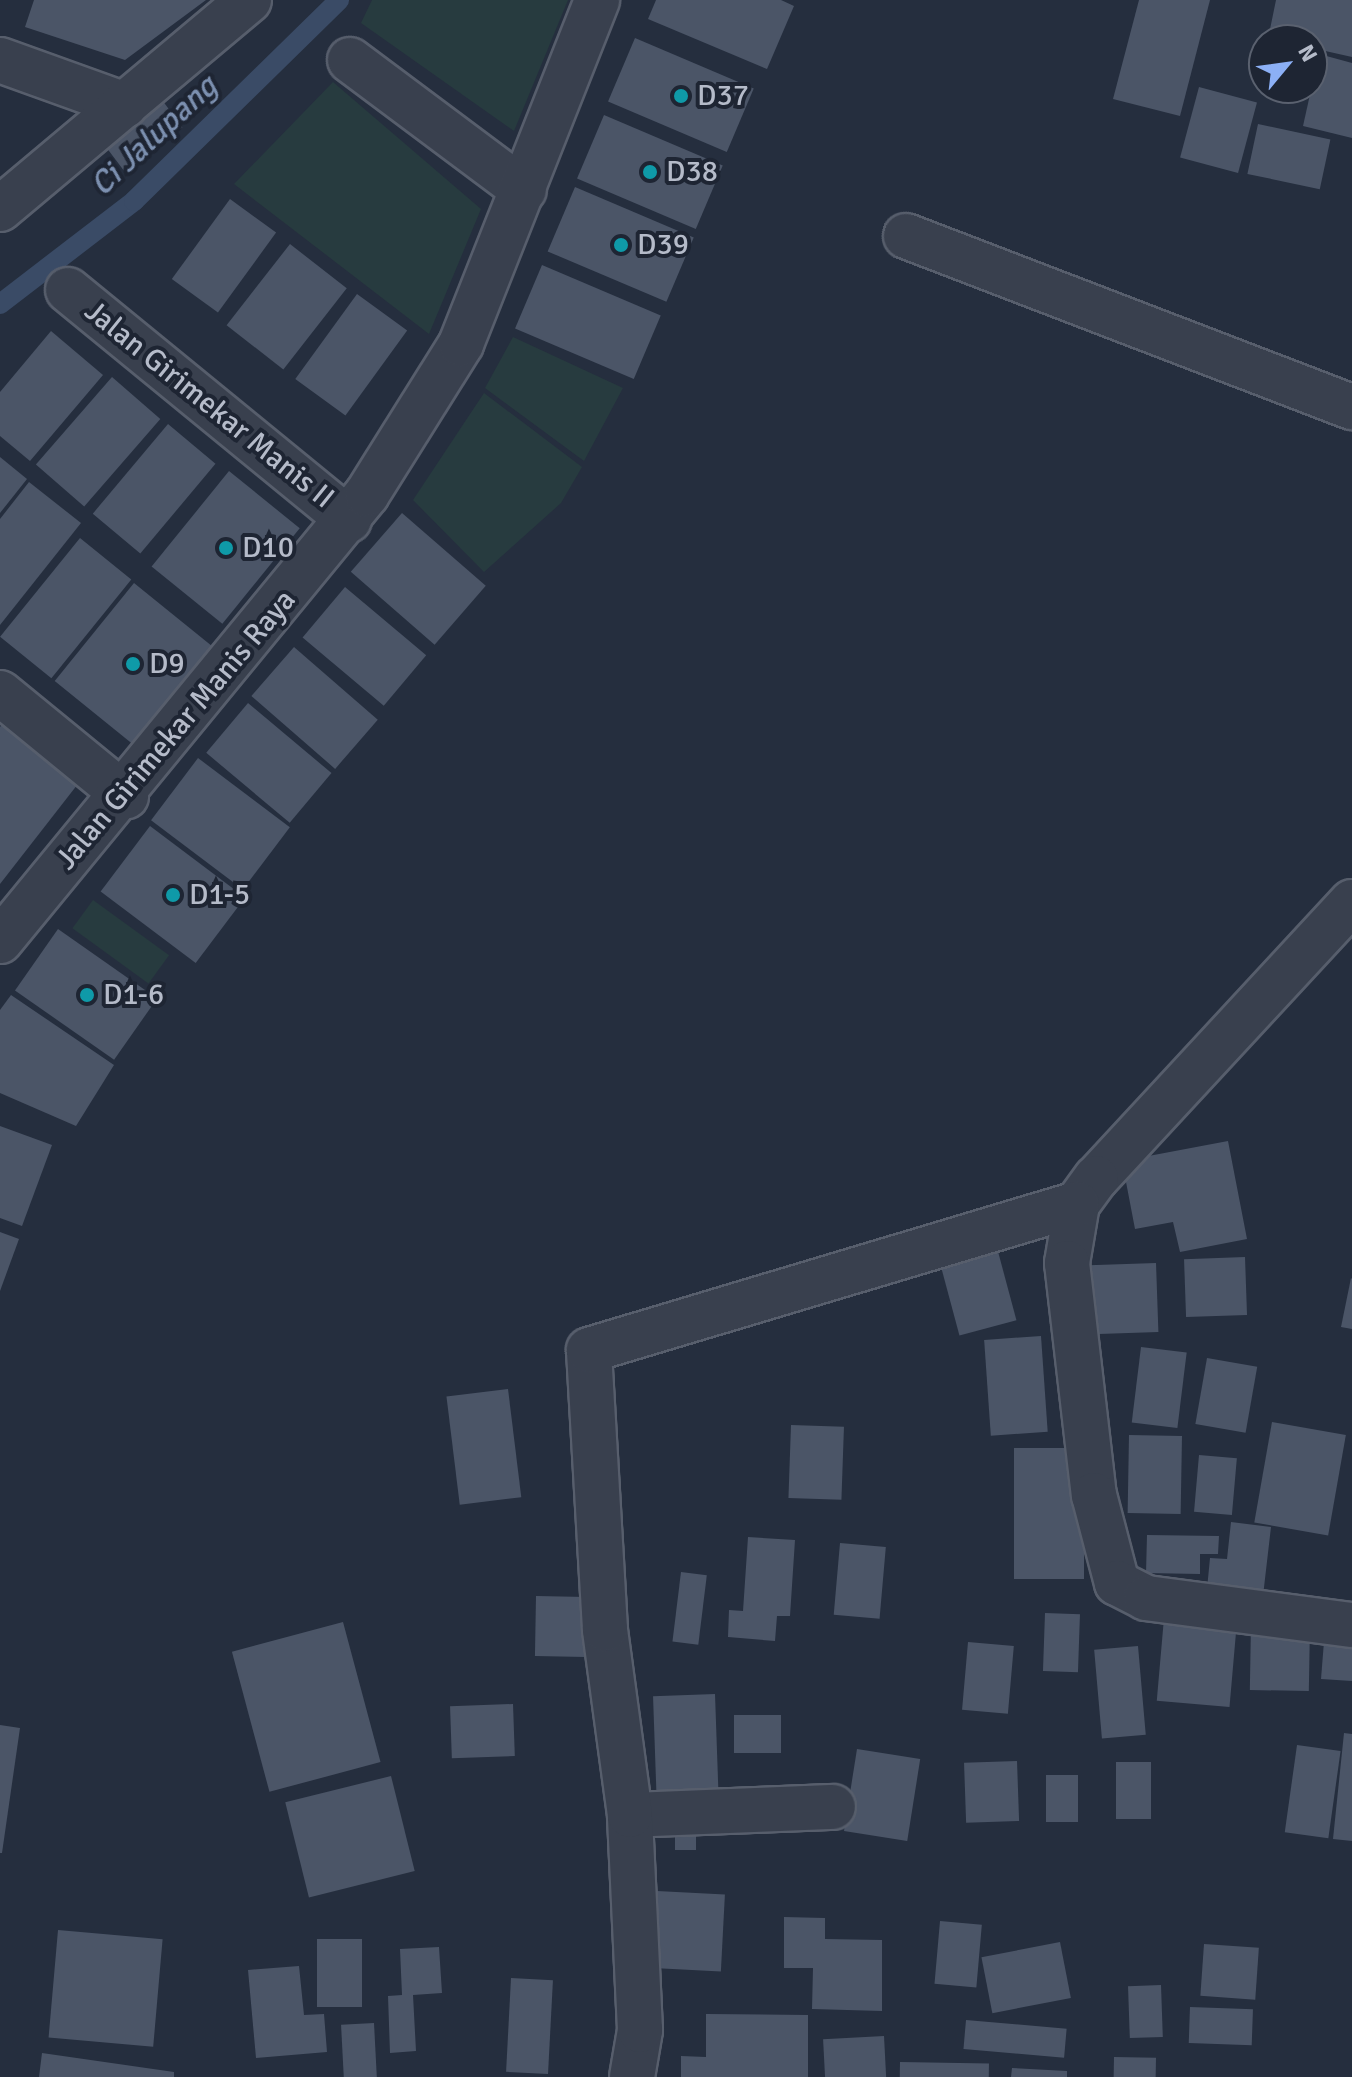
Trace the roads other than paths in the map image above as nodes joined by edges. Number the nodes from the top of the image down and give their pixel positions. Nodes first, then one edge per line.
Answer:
1 (249, 0) edge
2 (597, 0) edge
3 (0, 60) edge
4 (350, 60) dead end
5 (125, 105) junction
6 (524, 190) junction
7 (0, 209) edge
8 (906, 236) dead end
9 (68, 290) dead end
10 (1352, 407) edge
11 (349, 520) junction
12 (0, 693) edge
13 (126, 796) junction
14 (1352, 902) edge
15 (0, 941) edge
16 (1077, 1204) junction
17 (1352, 1625) edge
18 (833, 1807) dead end
19 (630, 1815) junction
20 (632, 2077) edge

1 - 5 street
2 - 6 street, Jalan Girimekar Manis Raya
3 - 5 street
4 - 6 street
5 - 7 street
6 - 11 street, Jalan Girimekar Manis Raya
8 - 10 street
9 - 11 street, Jalan Girimekar Manis II
11 - 13 street, Jalan Girimekar Manis Raya
12 - 13 street
13 - 15 street, Jalan Girimekar Manis Raya
14 - 16 street
16 - 17 street
16 - 19 street
18 - 19 street
19 - 20 street

